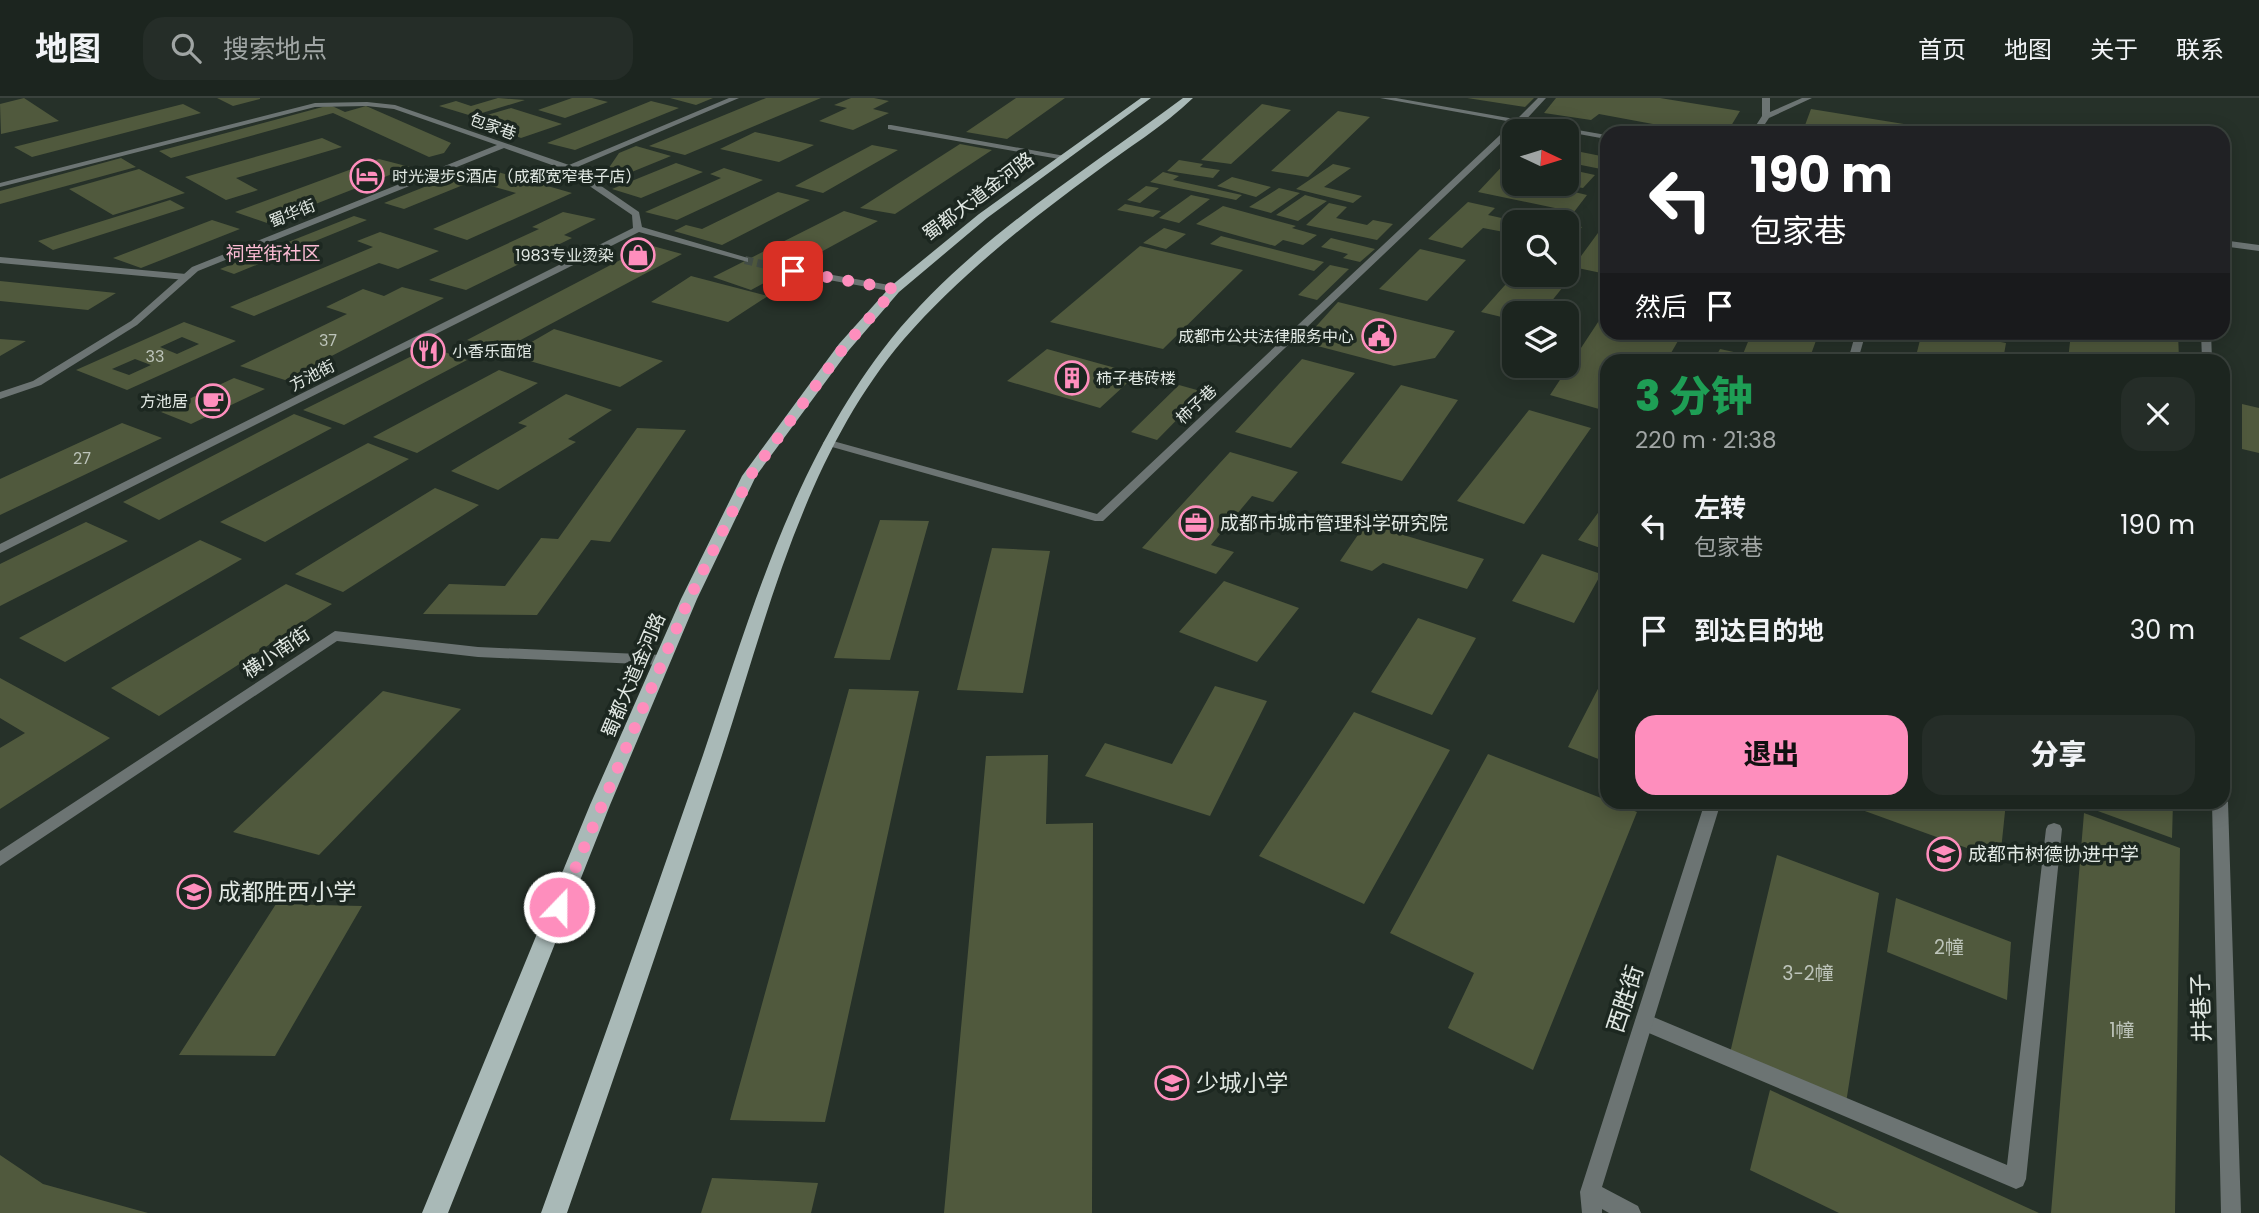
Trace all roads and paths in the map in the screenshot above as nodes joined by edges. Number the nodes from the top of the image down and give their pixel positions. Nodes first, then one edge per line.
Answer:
1 (387, 98) edge
2 (735, 98) edge
3 (1147, 98) edge
4 (1189, 98) edge
5 (1384, 98) edge
6 (1542, 98) edge
7 (1755, 98) edge
8 (1808, 98) edge
9 (1766, 99) edge
10 (367, 104) junction
11 (1766, 116) junction
12 (1502, 119) edge
13 (1522, 119) edge
14 (1760, 126) edge
15 (891, 127) dead end
16 (1579, 132) edge
17 (1600, 136) edge
18 (1502, 138) edge
19 (502, 146) junction
20 (1065, 158) junction
21 (569, 168) junction
22 (0, 185) edge
23 (638, 229) junction
24 (2230, 244) edge
25 (2259, 248) edge
26 (0, 260) edge
27 (745, 260) tunnel mouth
28 (793, 271) tunnel mouth
29 (186, 277) junction
30 (895, 289) junction
31 (0, 396) edge
32 (829, 443) junction
33 (0, 549) edge
34 (662, 660) junction
35 (1711, 809) edge
36 (2220, 809) edge
37 (2054, 829) dead end
38 (0, 859) edge
39 (1644, 1022) junction
40 (1591, 1203) edge
41 (435, 1213) edge
42 (554, 1213) edge
43 (1631, 1213) edge
44 (2231, 1213) edge

1 - 10 street
2 - 21 street
3 - 20 main road, 蜀都大道金河路
4 - 32 main road
5 - 12 street
6 - 13 street
7 - 9 street
8 - 11 street
9 - 11 street
10 - 19 street, 包家巷
10 - 22 street, 包家巷
11 - 14 street
15 - 20 street
16 - 17 street
18 - 32 street, 柿子巷
19 - 21 street, 包家巷
19 - 29 street, 蜀华街
20 - 30 main road, 蜀都大道金河路
21 - 23 street, 包家巷
23 - 27 street
23 - 33 street, 方池街
24 - 25 street
26 - 29 street
28 - 30 street
29 - 31 street, 蜀华街
30 - 34 main road, 蜀都大道金河路
32 - 42 main road
34 - 38 street, 横小南街
34 - 41 main road, 蜀都大道金河路
35 - 39 street, 西胜街
36 - 44 street, 井巷子
37 - 39 street
39 - 40 street, 西胜街
40 - 43 street

